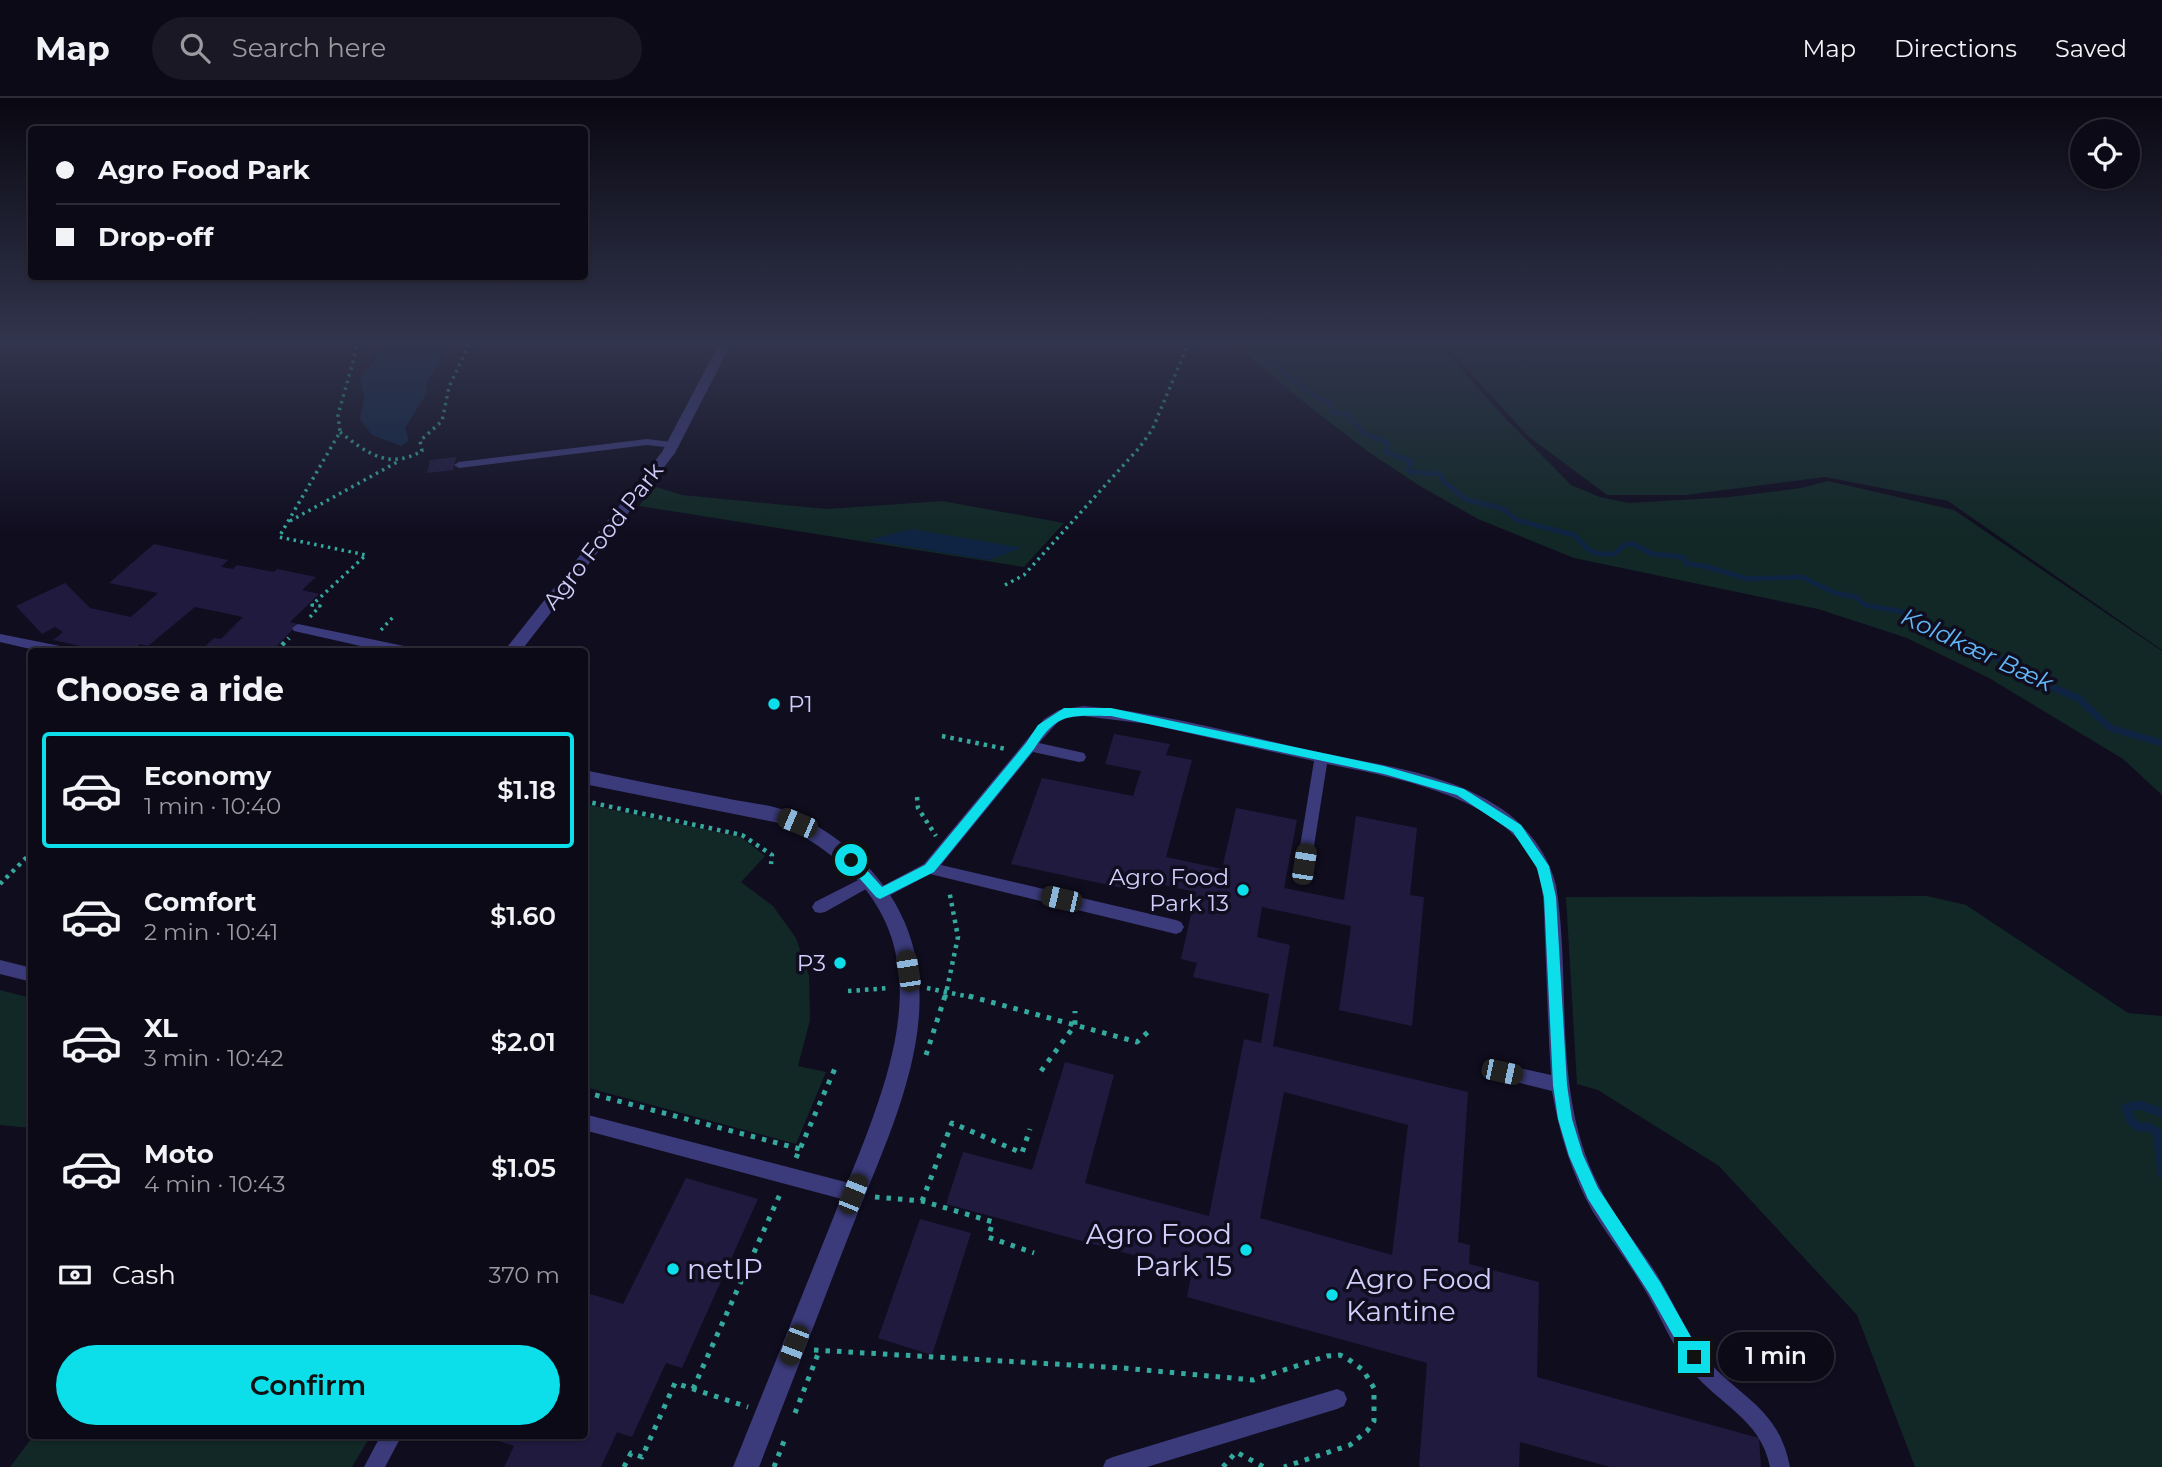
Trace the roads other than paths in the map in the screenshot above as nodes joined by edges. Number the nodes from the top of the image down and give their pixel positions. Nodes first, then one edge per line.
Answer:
1 (693, 406) edge
2 (672, 445) junction
3 (459, 465) dead end
4 (298, 628) dead end
5 (0, 638) edge
6 (46, 648) edge
7 (390, 648) edge
8 (514, 648) edge
9 (1027, 749) junction
10 (1079, 757) dead end
11 (1321, 758) junction
12 (588, 778) edge
13 (1304, 864) dead end
14 (929, 868) junction
15 (875, 887) junction
16 (820, 906) dead end
17 (1176, 927) dead end
18 (0, 967) edge
19 (28, 974) edge
20 (1502, 1072) dead end
21 (1560, 1085) junction
22 (588, 1123) edge
23 (853, 1194) junction
24 (1337, 1399) dead end
25 (390, 1439) edge
26 (374, 1467) edge
27 (746, 1467) edge
28 (1113, 1467) edge
29 (1780, 1467) edge

1 - 2 street, Agro Food Park
2 - 3 lane
2 - 8 street, Agro Food Park
4 - 7 lane
5 - 6 lane
9 - 10 lane
9 - 11 lane
9 - 14 lane
11 - 13 lane
11 - 21 lane
12 - 15 street
14 - 15 lane
14 - 17 lane
15 - 16 lane
15 - 23 street
18 - 19 lane
20 - 21 lane
21 - 29 lane
22 - 23 lane
23 - 27 street
24 - 28 lane
25 - 26 lane

